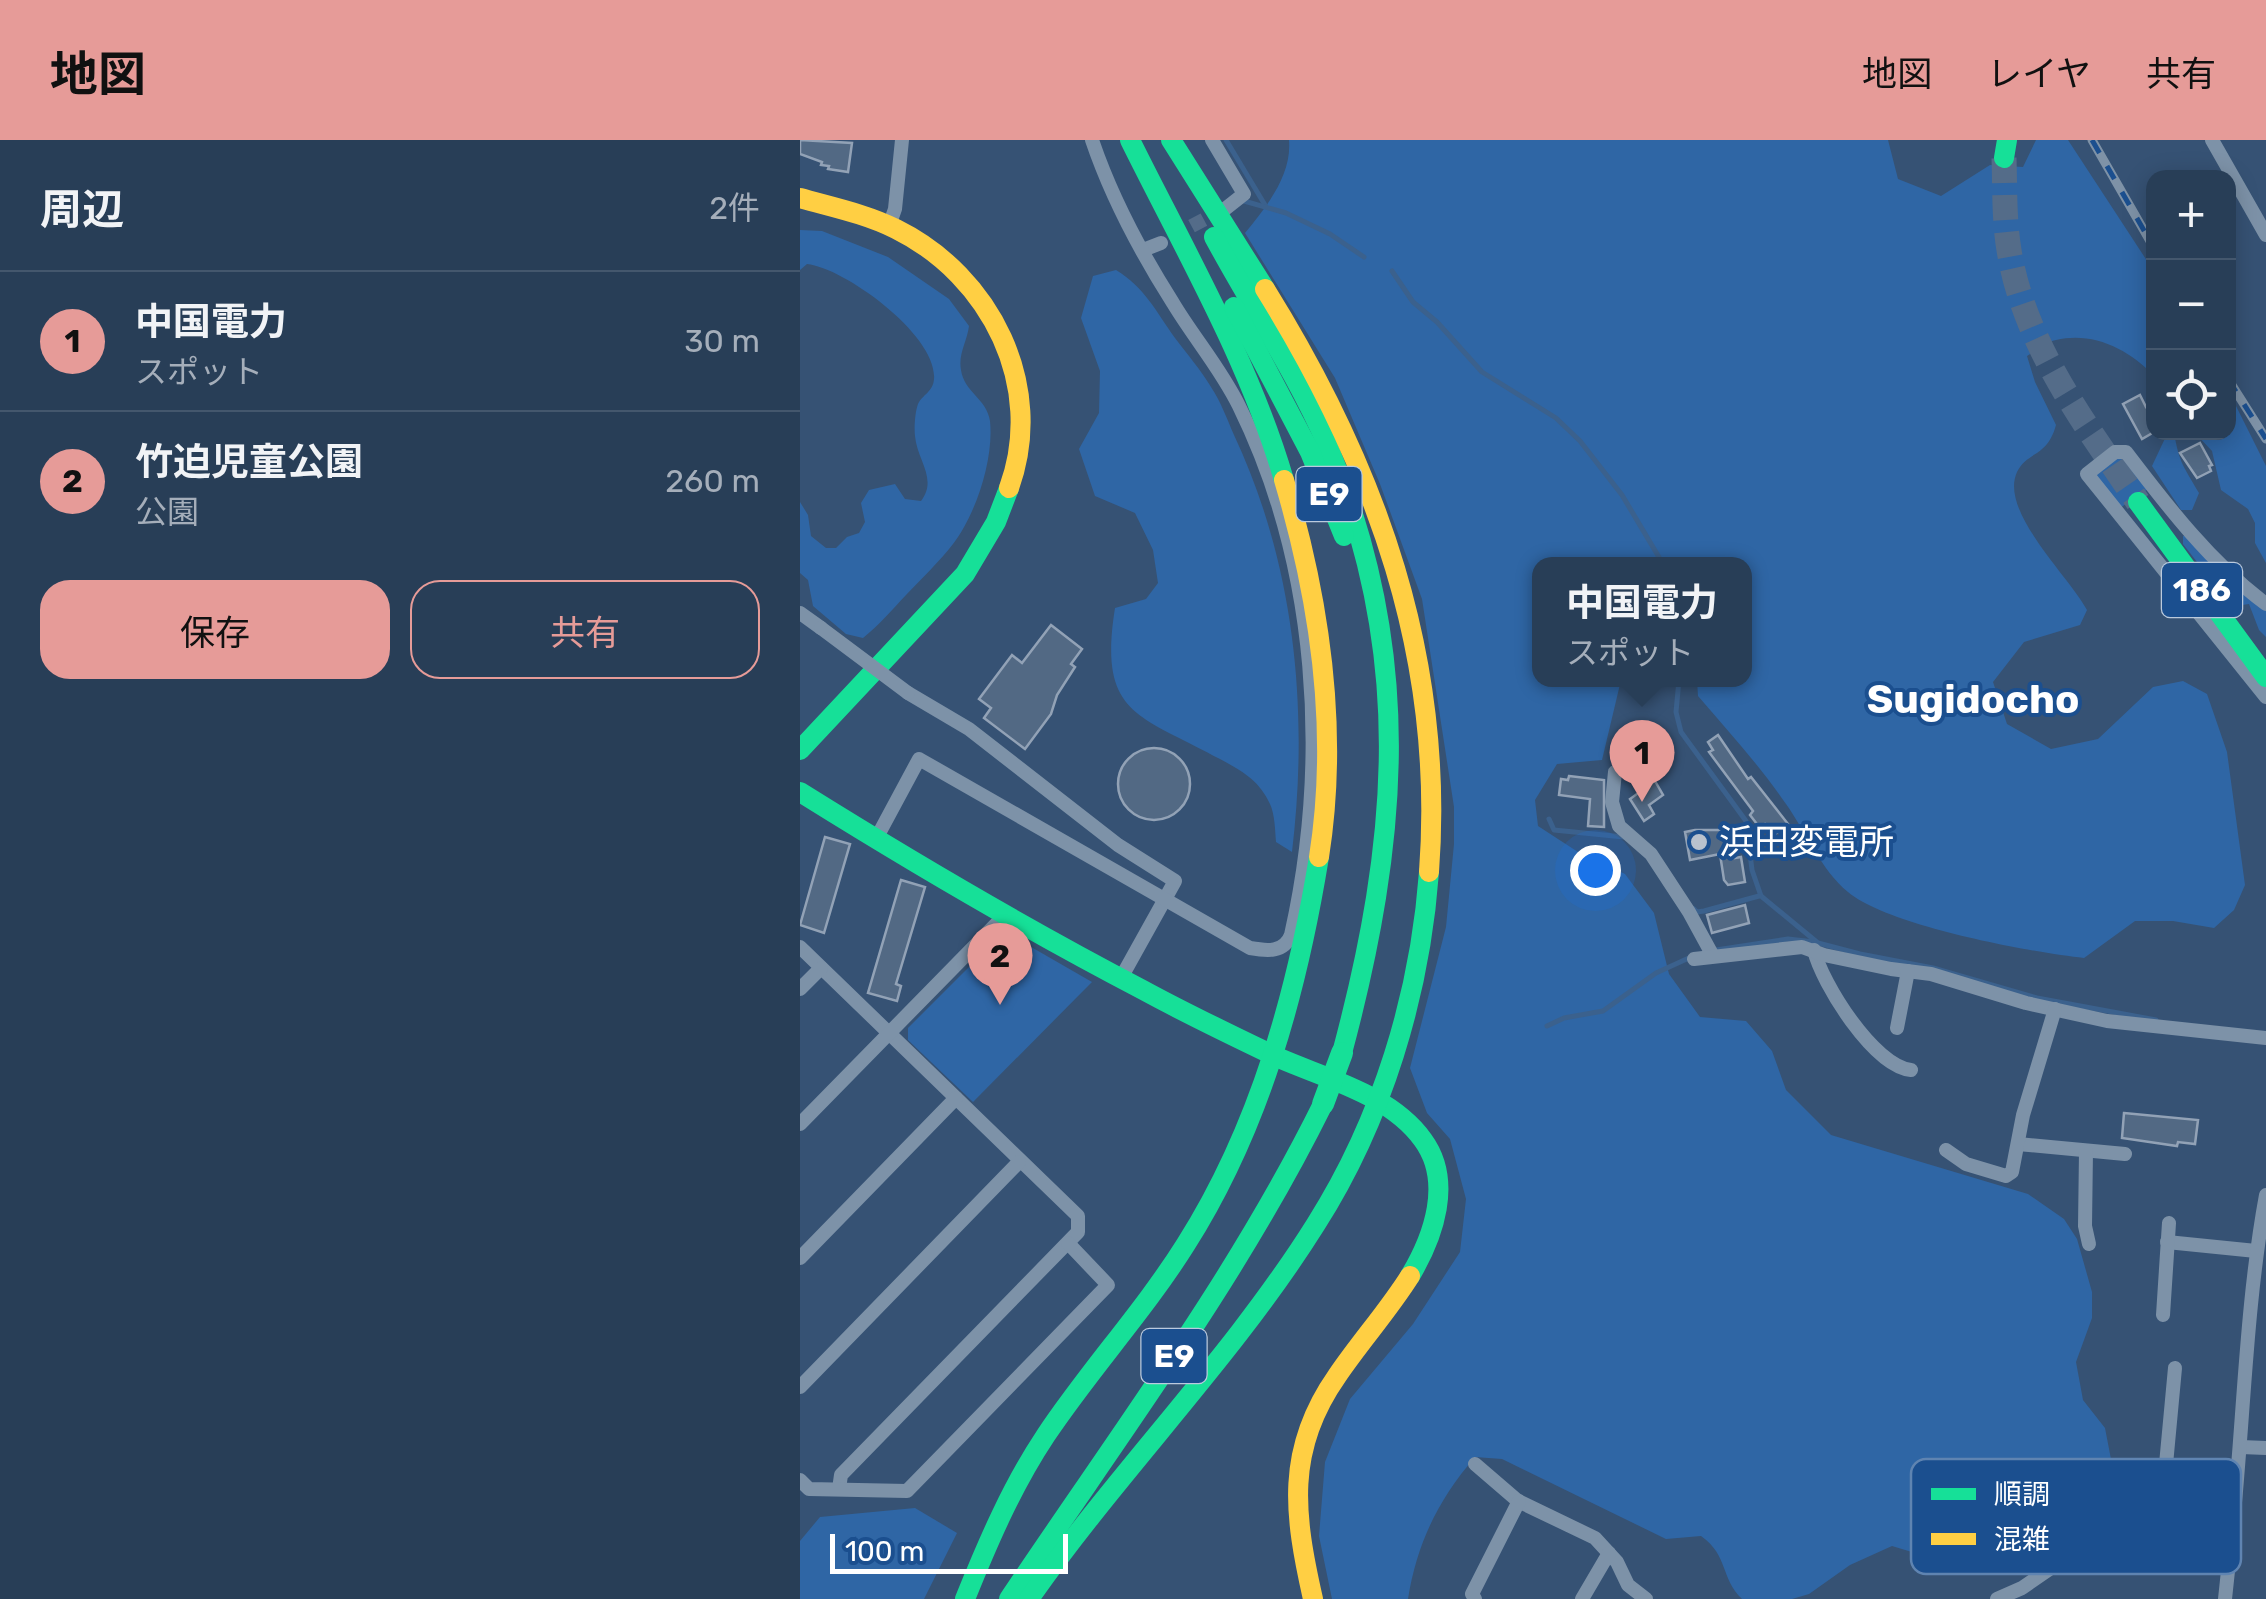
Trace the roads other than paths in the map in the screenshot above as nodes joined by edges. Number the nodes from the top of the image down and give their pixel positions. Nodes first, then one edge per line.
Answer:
1 (902, 140) edge
2 (1092, 140) edge
3 (1130, 140) edge
4 (1142, 140) edge
5 (1163, 140) edge
6 (1171, 140) edge
7 (1212, 140) edge
8 (2212, 140) edge
9 (800, 198) edge
10 (1225, 209) dead end
11 (889, 226) junction
12 (2266, 235) edge
13 (1161, 243) tunnel mouth
14 (1143, 250) junction
15 (2138, 502) tunnel mouth
16 (2266, 604) edge
17 (802, 618) edge
18 (2266, 678) edge
19 (2266, 698) edge
20 (800, 750) edge
21 (1614, 772) dead end
22 (800, 792) edge
23 (876, 839) junction
24 (1381, 886) junction
25 (1166, 900) junction
26 (1006, 914) junction
27 (800, 948) edge
28 (1814, 950) junction
29 (1713, 956) junction
30 (1694, 959) dead end
31 (821, 968) junction
32 (1908, 971) junction
33 (1120, 978) junction
34 (800, 989) edge
35 (2055, 1009) junction
36 (1897, 1028) dead end
37 (890, 1032) junction
38 (2266, 1038) edge
39 (1274, 1055) junction
40 (1911, 1070) dead end
41 (956, 1098) junction
42 (1378, 1102) junction
43 (800, 1124) edge
44 (2018, 1144) junction
45 (1946, 1150) dead end
46 (2086, 1150) junction
47 (2125, 1154) dead end
48 (1019, 1162) junction
49 (2266, 1195) edge
50 (2168, 1223) dead end
51 (2168, 1242) junction
52 (1068, 1243) junction
53 (2089, 1244) dead end
54 (2256, 1250) junction
55 (800, 1258) edge
56 (2163, 1315) dead end
57 (2175, 1368) dead end
58 (800, 1387) edge
59 (2241, 1448) junction
60 (2266, 1448) edge
61 (2167, 1459) edge
62 (2240, 1459) edge
63 (1475, 1464) dead end
64 (800, 1480) edge
65 (838, 1490) junction
66 (1520, 1502) junction
67 (1609, 1553) junction
68 (2042, 1574) edge
69 (2228, 1574) edge
70 (965, 1599) edge
71 (1009, 1599) edge
72 (1029, 1599) edge
73 (1313, 1599) edge
74 (1475, 1599) edge
75 (1582, 1599) edge
76 (1646, 1599) edge
77 (1997, 1599) edge
78 (2225, 1599) edge

1 - 11 street
2 - 14 street
3 - 39 main road
4 - 24 main road, E9
5 - 24 main road, E9
6 - 42 main road
7 - 10 street
8 - 12 street
9 - 11 main road
11 - 20 main road
13 - 14 street
14 - 25 street
15 - 18 main road, 186
16 - 19 street
17 - 25 street, bridge
21 - 29 street
22 - 23 main road
23 - 25 street
23 - 26 main road
24 - 71 main road, E9, bridge
25 - 33 street
26 - 33 main road
26 - 37 street
27 - 31 street
28 - 29 street
28 - 32 street
28 - 40 street
29 - 30 street
31 - 34 street
31 - 37 street
32 - 35 street
32 - 36 street
33 - 39 main road
35 - 38 street
35 - 44 street
37 - 41 street
37 - 43 street
39 - 42 main road
39 - 70 main road
41 - 48 street
41 - 55 street
42 - 72 main road
42 - 73 main road
44 - 45 street
44 - 46 street
46 - 47 street
46 - 53 street
48 - 52 street
48 - 58 street
49 - 54 street
50 - 51 street
51 - 54 street
51 - 56 street
52 - 65 street
52 - 65 street
54 - 59 street
57 - 61 street
59 - 60 street
59 - 62 street
63 - 66 street
64 - 65 street
66 - 67 street
66 - 74 street
67 - 75 street
67 - 76 street
68 - 77 street
69 - 78 street

